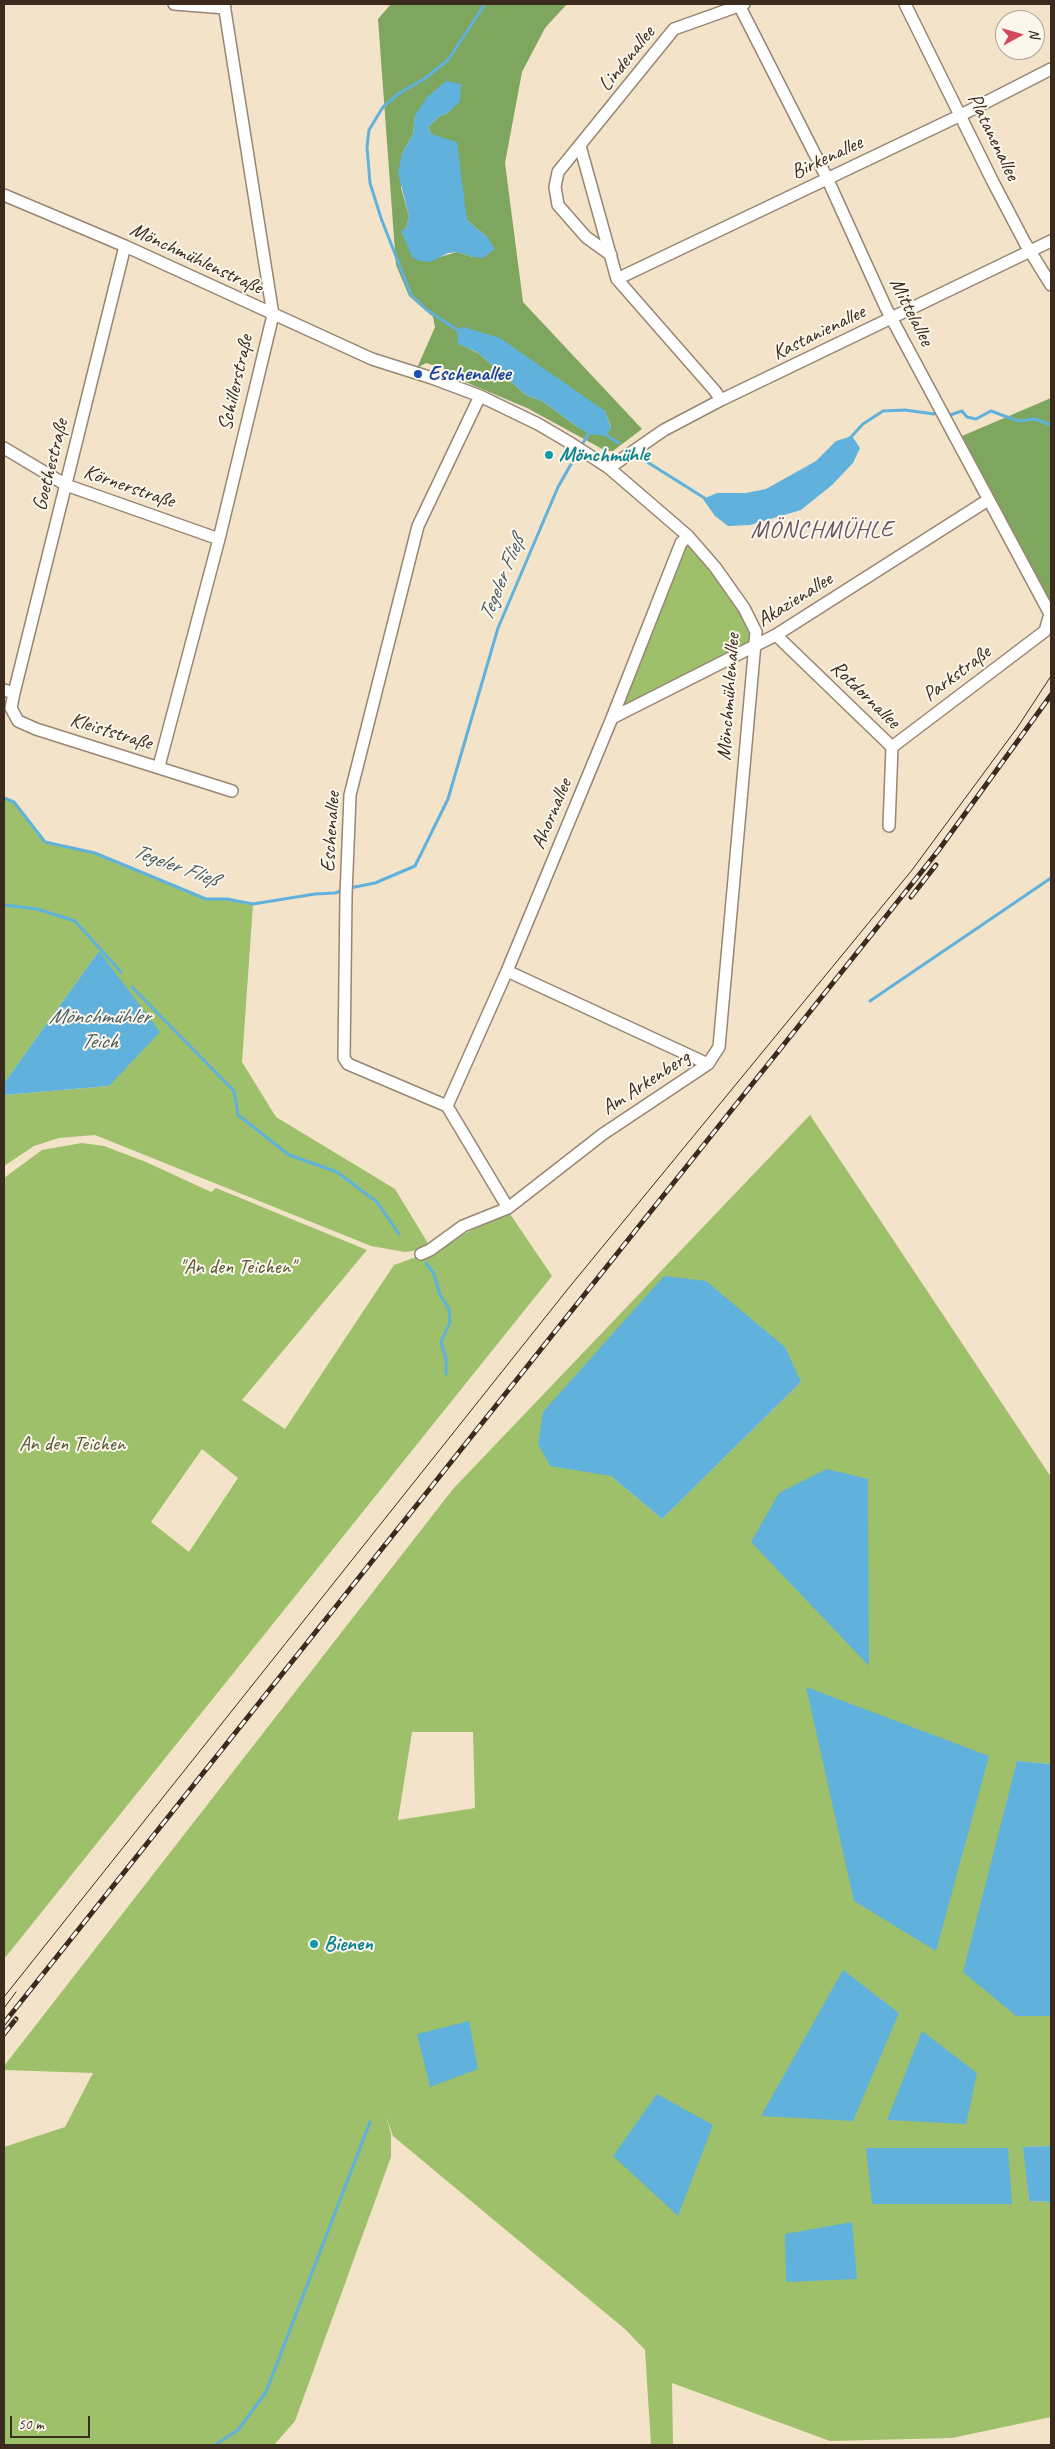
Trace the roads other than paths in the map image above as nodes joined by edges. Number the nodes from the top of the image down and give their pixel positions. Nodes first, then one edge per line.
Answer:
1 (174, 4) edge
2 (905, 4) edge
3 (742, 5) edge
4 (225, 6) edge
5 (1051, 69) edge
6 (961, 115) junction
7 (580, 146) junction
8 (827, 178) junction
9 (4, 195) edge
10 (1051, 241) edge
11 (125, 246) junction
12 (1032, 250) junction
13 (611, 255) junction
14 (618, 279) junction
15 (1051, 285) edge
16 (273, 315) junction
17 (893, 318) junction
18 (372, 360) joint
19 (480, 396) junction
20 (721, 400) junction
21 (4, 448) edge
22 (609, 468) junction
23 (66, 485) junction
24 (988, 500) junction
25 (688, 536) junction
26 (219, 538) junction
27 (1045, 632) joint
28 (776, 635) junction
29 (753, 648) junction
30 (9, 691) edge
31 (612, 718) junction
32 (892, 747) junction
33 (159, 766) junction
34 (232, 791) dead end
35 (889, 826) dead end
36 (507, 971) junction
37 (708, 1064) junction
38 (447, 1106) junction
39 (508, 1208) junction
40 (421, 1254) dead end

1 - 4 street
2 - 6 street, Platanenallee
3 - 7 street, Lindenallee
3 - 8 street, Mittelallee
4 - 16 street, Schillerstraße
5 - 6 street, Birkenallee
6 - 8 street, Birkenallee
6 - 12 street, Platanenallee
7 - 13 street
7 - 13 street, Lindenallee
8 - 14 street, Birkenallee
8 - 17 street, Mittelallee
9 - 11 street, Mönchmühlenstraße
10 - 12 street, Kastanienallee
11 - 16 street, Mönchmühlenstraße
11 - 23 street, Goethestraße
12 - 15 street, Platanenallee
12 - 17 street, Kastanienallee
13 - 14 street
14 - 20 street
16 - 18 street, Mönchmühlenstraße
16 - 26 street, Schillerstraße
17 - 20 street, Kastanienallee
17 - 24 street, Mittelallee
18 - 19 street, Mönchmühlenallee
19 - 22 street, Mönchmühlenallee
19 - 38 street, Eschenallee
20 - 22 street, Kastanienallee
21 - 23 street, Körnerstraße
22 - 25 street, Mönchmühlenallee
23 - 26 street, Körnerstraße
23 - 30 street, Goethestraße
24 - 27 street, Mittelallee
24 - 28 street, Akazienallee
25 - 29 street, Mönchmühlenallee
25 - 31 street, Ahornallee
26 - 33 street, Schillerstraße
27 - 32 street, Parkstraße
28 - 29 street, Akazienallee
28 - 32 street, Rotdornallee
29 - 31 street, Akazienallee
29 - 37 street, Mönchmühlenallee
30 - 33 street, Kleiststraße
31 - 36 street, Ahornallee
32 - 35 street, Rotdornallee
33 - 34 street, Kleiststraße
36 - 37 street, Am Arkenberg
36 - 38 street, Ahornallee
37 - 39 street, Am Arkenberg
38 - 39 street
39 - 40 street, Am Arkenberg

